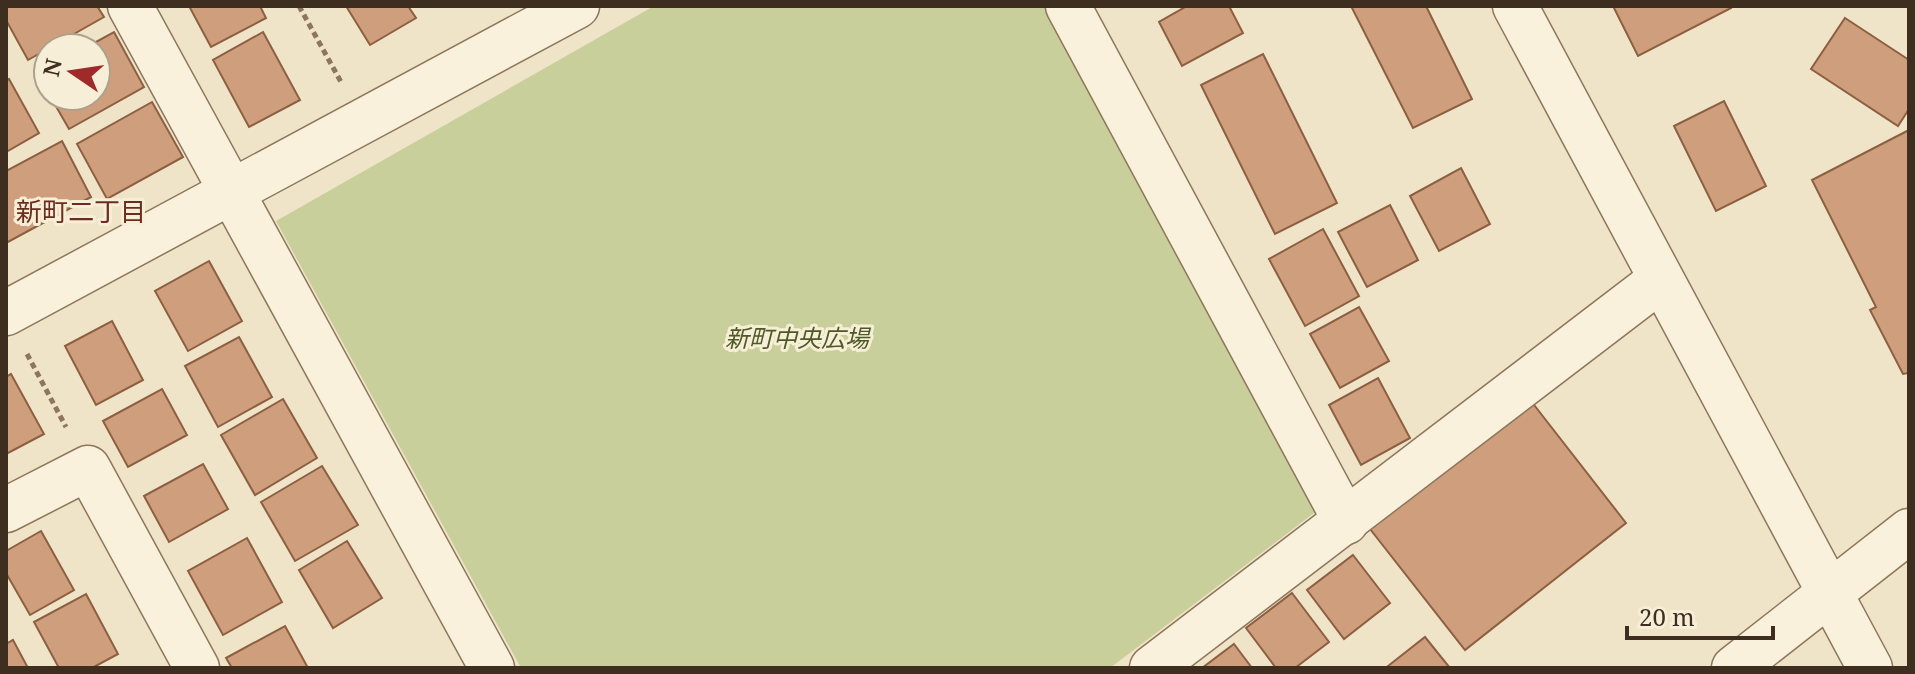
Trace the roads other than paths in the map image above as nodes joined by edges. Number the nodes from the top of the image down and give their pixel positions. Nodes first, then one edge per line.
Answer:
1 (130, 6) edge
2 (577, 6) edge
3 (1068, 6) edge
4 (1515, 6) edge
5 (230, 194) junction
6 (1660, 280) junction
7 (13, 328) edge
8 (6, 510) edge
9 (1346, 522) junction
10 (1909, 531) edge
11 (1830, 592) junction
12 (197, 668) edge
13 (492, 668) edge
14 (1152, 668) edge
15 (1734, 668) edge
16 (1870, 668) edge

1 - 5 street
2 - 5 street
3 - 9 street
4 - 6 street
5 - 7 street
5 - 13 street
6 - 9 street
6 - 11 street
8 - 12 street
9 - 14 street
10 - 11 street
11 - 15 street
11 - 16 street

